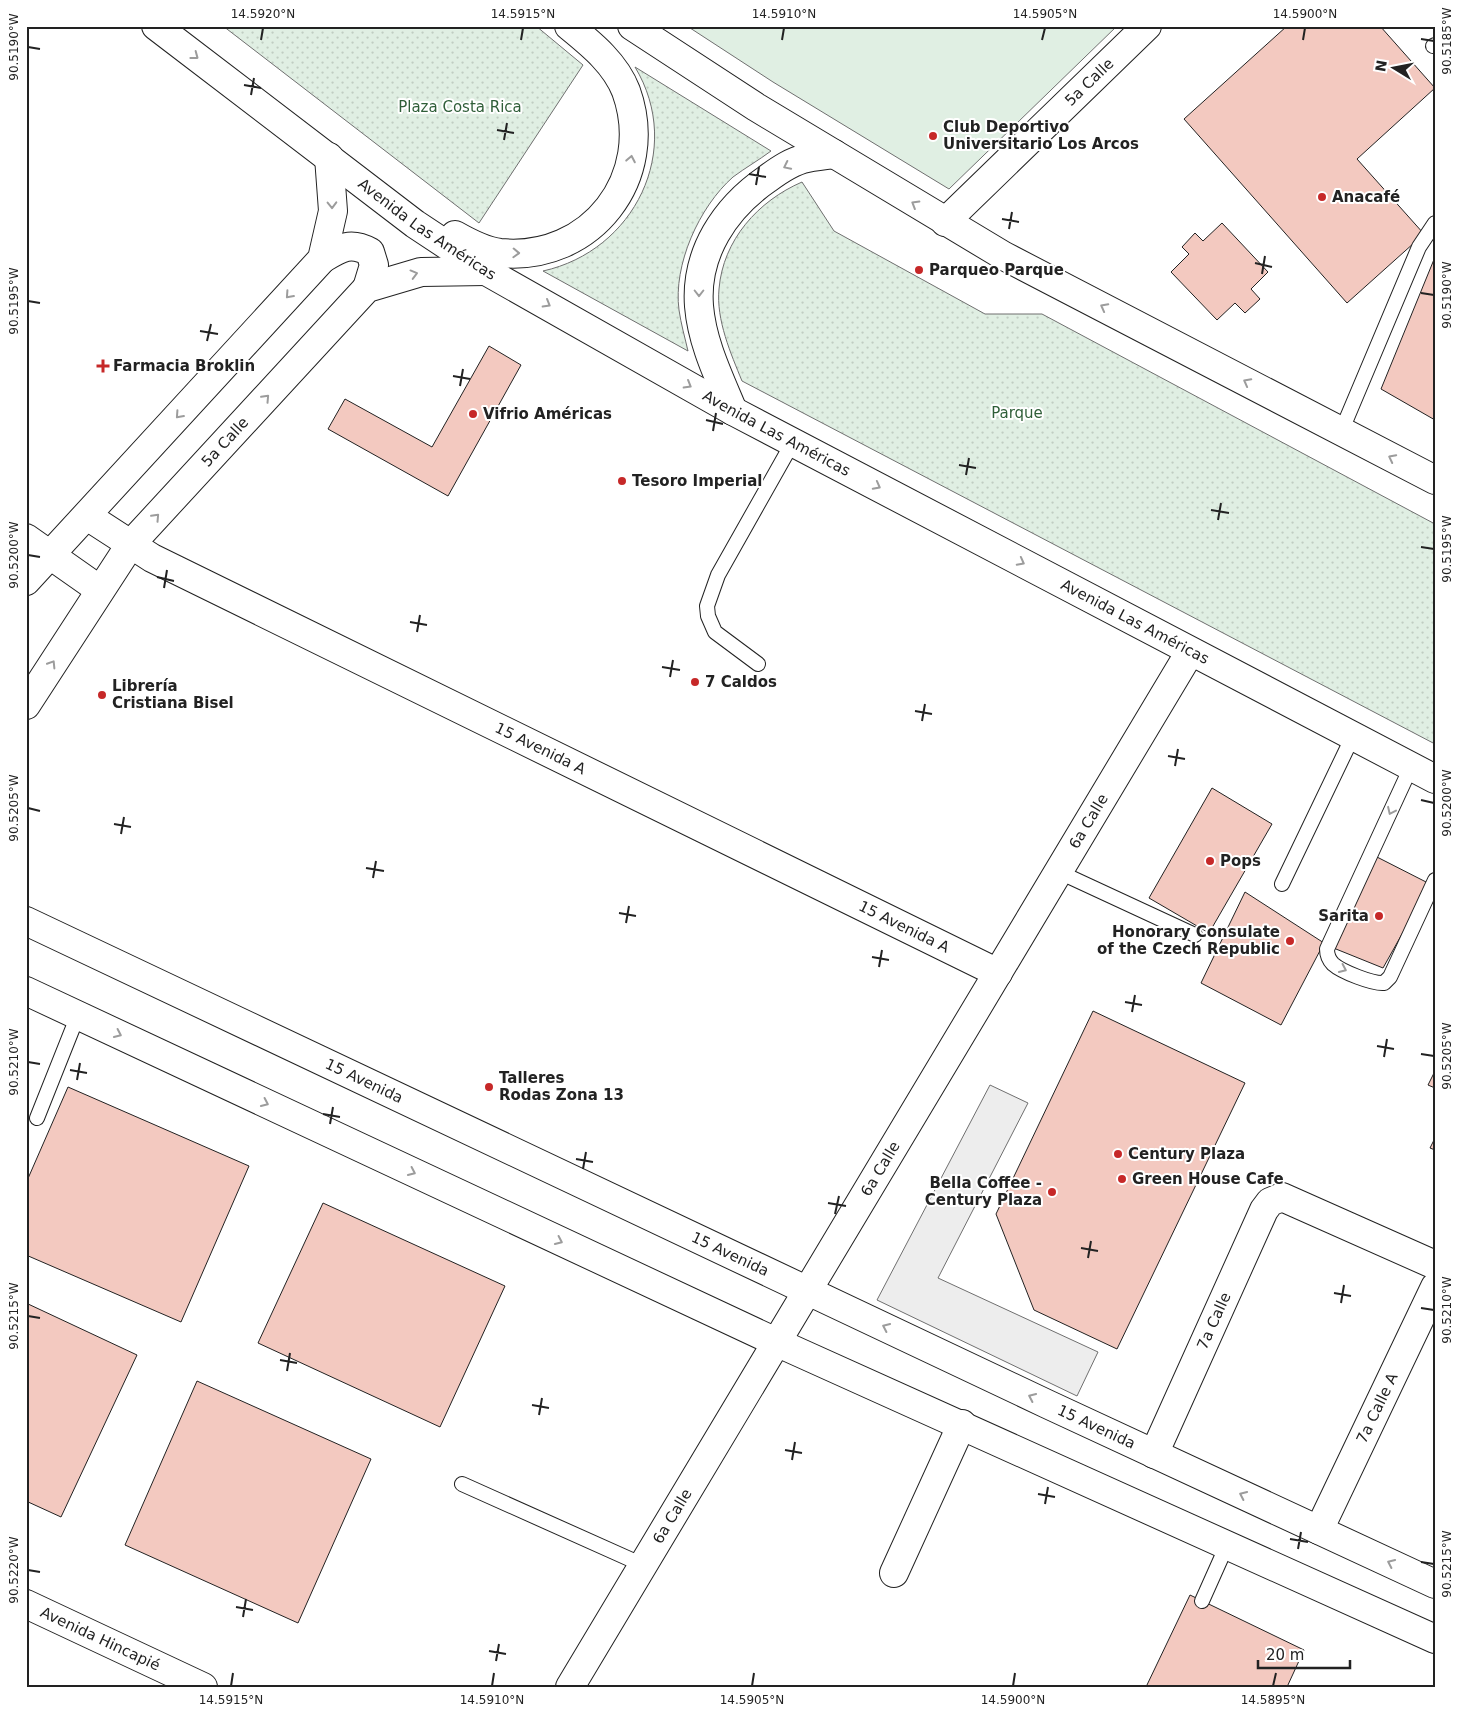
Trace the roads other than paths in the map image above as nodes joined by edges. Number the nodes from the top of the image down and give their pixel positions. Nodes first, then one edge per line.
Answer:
1 (156, 26) edge
2 (568, 26) edge
3 (632, 26) edge
4 (1147, 26) edge
5 (290, 127) junction
6 (834, 154) junction
7 (329, 157) junction
8 (423, 217) junction
9 (945, 222) junction
10 (1435, 223) edge
11 (322, 259) junction
12 (486, 270) junction
13 (510, 283) junction
14 (367, 288) junction
15 (733, 411) junction
16 (1341, 432) junction
17 (793, 442) junction
18 (1435, 480) edge
19 (87, 516) junction
20 (26, 538) edge
21 (130, 545) junction
22 (50, 555) junction
23 (26, 581) edge
24 (100, 590) junction
25 (1190, 652) junction
26 (758, 664) dead end
27 (26, 705) edge
28 (1353, 736) junction
29 (1423, 773) edge
30 (1059, 872) junction
31 (1435, 880) edge
32 (1282, 884) dead end
33 (26, 921) edge
34 (1195, 935) dead end
35 (998, 973) junction
36 (26, 991) edge
37 (78, 1015) junction
38 (37, 1118) dead end
39 (1435, 1265) edge
40 (1435, 1287) edge
41 (807, 1290) junction
42 (776, 1342) junction
43 (962, 1424) junction
44 (1154, 1454) junction
45 (462, 1484) dead end
46 (1319, 1530) junction
47 (1227, 1545) junction
48 (643, 1565) junction
49 (894, 1573) dead end
50 (1435, 1584) edge
51 (1202, 1601) dead end
52 (26, 1604) edge
53 (1435, 1639) edge
54 (203, 1687) edge
55 (570, 1687) edge

1 -> 5 street, Avenida Las Américas
8 -> 2 street
3 - 6 street
4 - 9 street, 5a Calle
5 - 7 street, Avenida Las Américas
5 - 8 street
9 -> 6 street
6 -> 15 street
7 -> 11 street
7 - 12 street, Avenida Las Américas
8 - 13 street
16 -> 9 street
10 - 16 lane
11 - 14 street
11 -> 19 street
12 - 13 street, Avenida Las Américas
14 -> 12 street
13 -> 15 street, Avenida Las Américas
21 -> 14 street, 5a Calle
15 - 17 street, Avenida Las Américas
18 -> 16 street
17 -> 25 street, Avenida Las Américas
17 - 26 lane
19 - 21 street, 15 Avenida A
19 - 22 street
20 - 22 street
21 - 24 street, 5a Calle
21 - 35 street, 15 Avenida A
22 - 23 street
22 - 24 street
27 -> 24 street, 5a Calle
25 - 28 street, Avenida Las Américas
25 - 30 street, 6a Calle
28 - 29 street, Avenida Las Américas
28 - 32 lane
29 -> 31 lane
30 - 34 lane
30 - 35 street, 6a Calle
33 - 41 street, 15 Avenida
35 - 41 street, 6a Calle
36 - 37 street
37 - 38 lane
37 -> 42 street
39 - 44 street, 7a Calle
40 - 46 street, 7a Calle A
41 - 42 street, 6a Calle
44 -> 41 street, 15 Avenida
42 - 43 street
42 - 48 street, 6a Calle
43 - 47 street
43 - 49 street
46 -> 44 street, 15 Avenida
45 - 48 lane
50 -> 46 street, 15 Avenida
47 - 51 lane
47 - 53 street
48 - 55 street, 6a Calle
52 - 54 street, Avenida Hincapié

